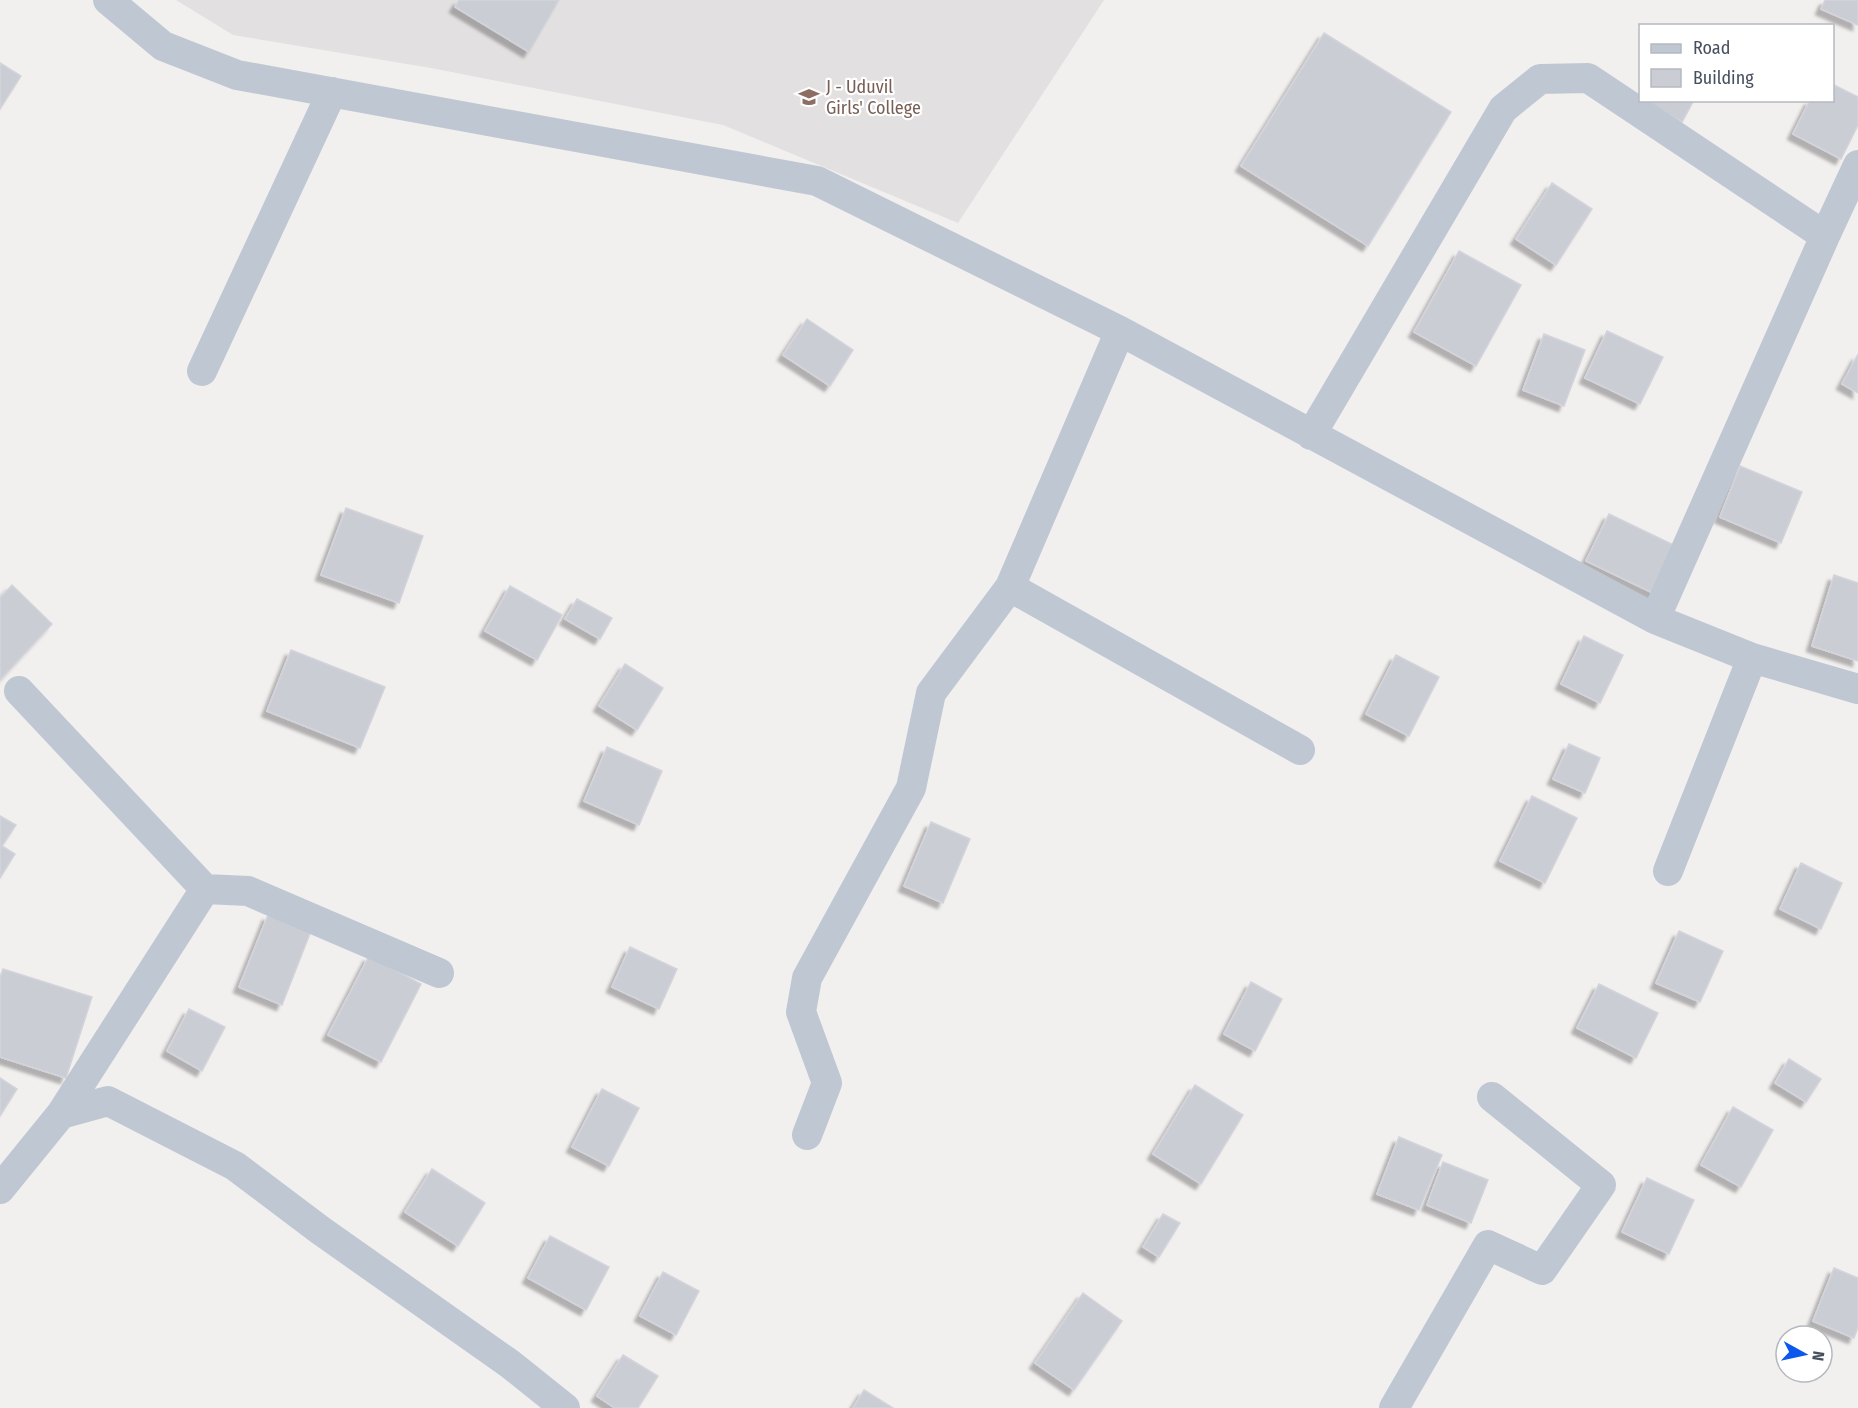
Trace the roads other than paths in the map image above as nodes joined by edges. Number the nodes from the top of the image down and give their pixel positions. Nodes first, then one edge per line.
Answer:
1 (108, 0) edge
2 (332, 92) junction
3 (1858, 165) edge
4 (1825, 237) junction
5 (1120, 331) junction
6 (202, 371) dead end
7 (1311, 435) junction
8 (1010, 587) junction
9 (1655, 619) junction
10 (1752, 658) junction
11 (1858, 689) edge
12 (19, 691) dead end
13 (1300, 750) dead end
14 (1668, 871) dead end
15 (204, 889) junction
16 (439, 973) dead end
17 (1492, 1097) dead end
18 (61, 1114) junction
19 (807, 1135) dead end
20 (0, 1189) edge
21 (565, 1408) edge
22 (1394, 1408) edge

1 - 2 street
2 - 5 street
2 - 6 street
3 - 4 street
4 - 7 street
4 - 9 street
5 - 7 street
5 - 8 street
7 - 9 street
8 - 13 street
8 - 19 street
9 - 10 street
10 - 11 street
10 - 14 street
12 - 15 street
15 - 16 street
15 - 18 street
17 - 22 street
18 - 20 street
18 - 21 street

